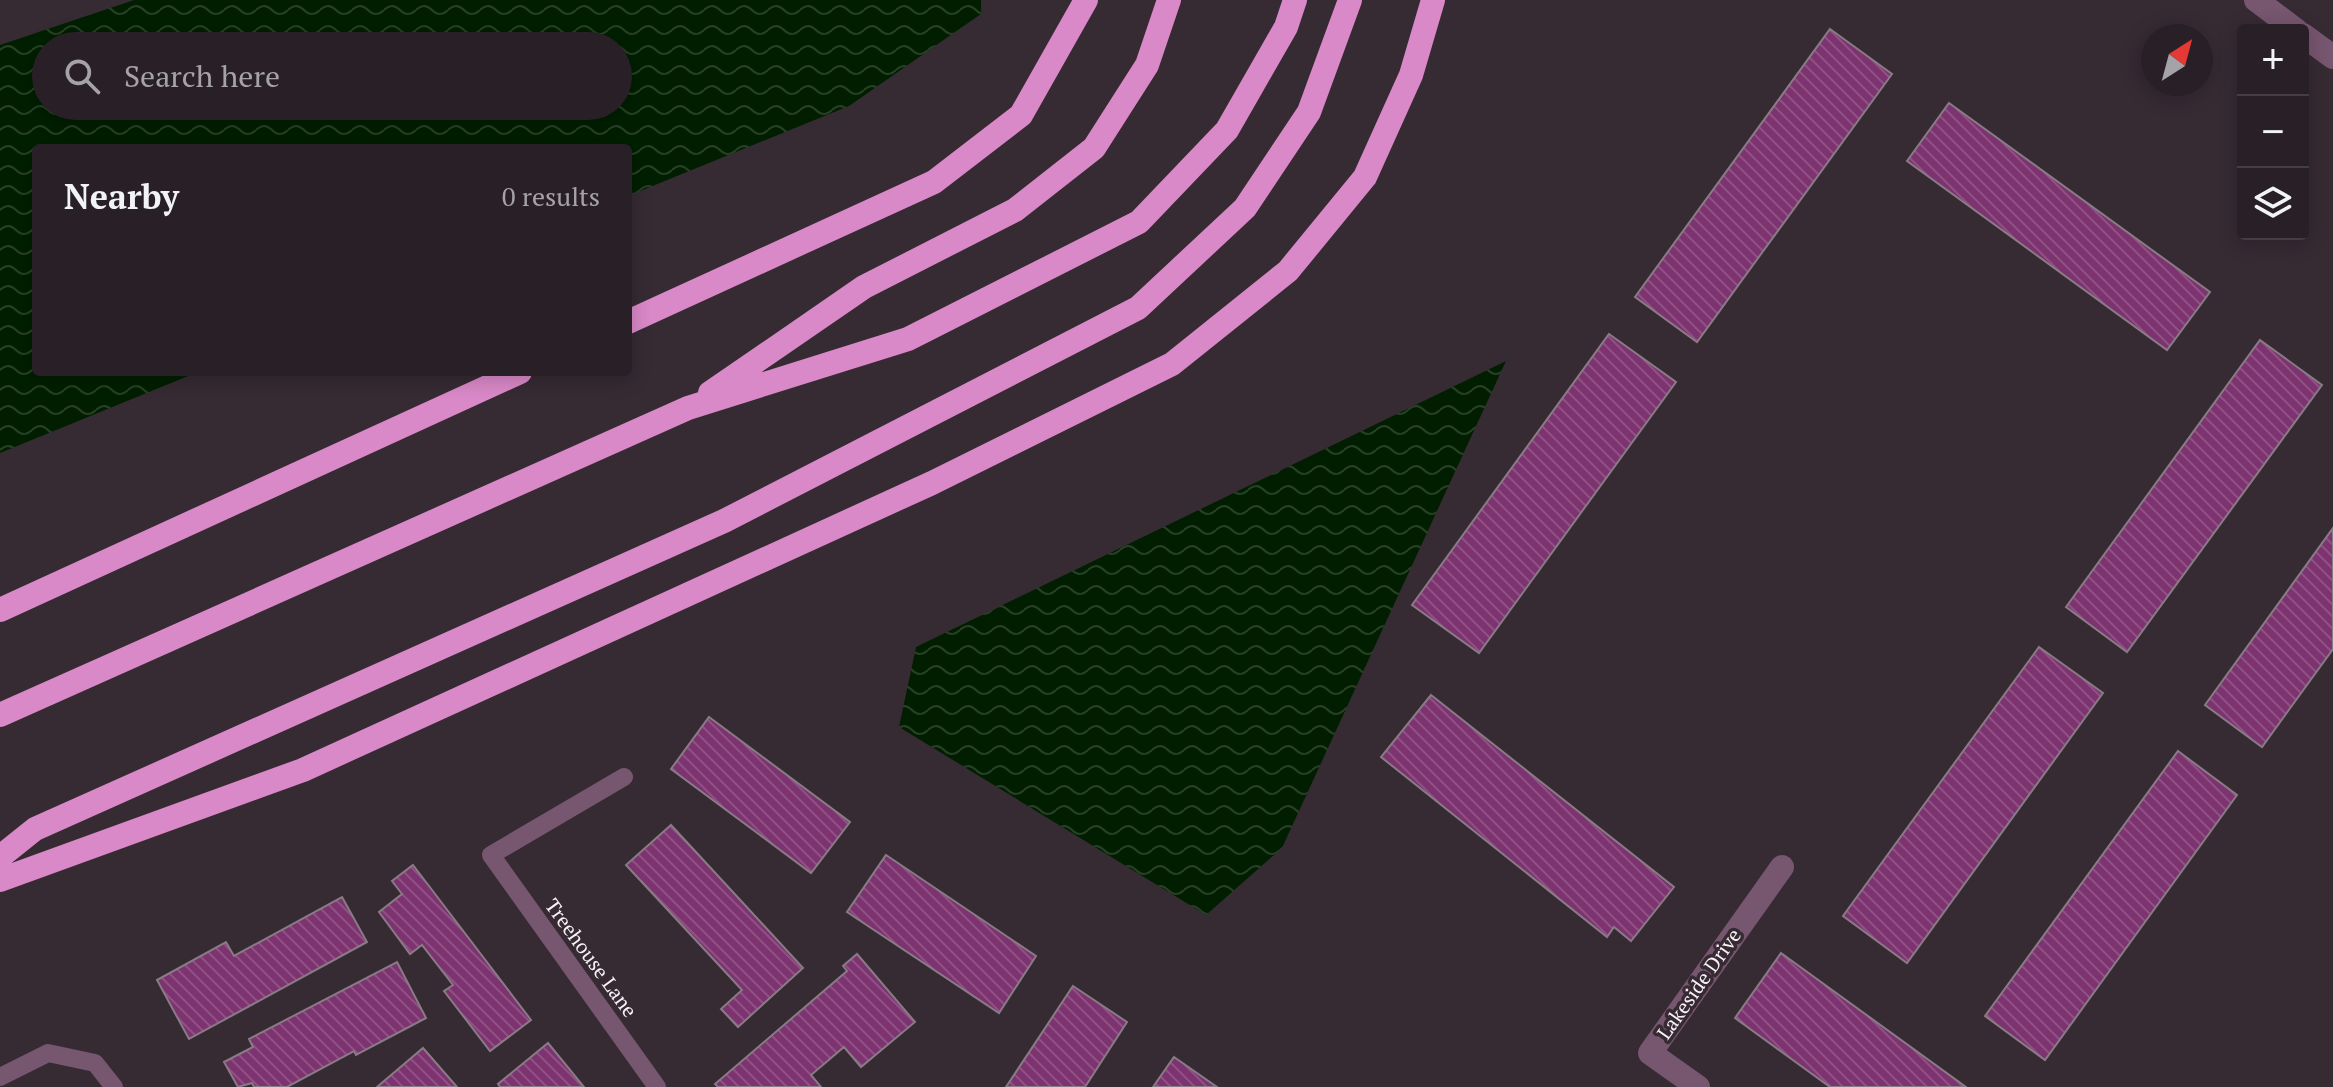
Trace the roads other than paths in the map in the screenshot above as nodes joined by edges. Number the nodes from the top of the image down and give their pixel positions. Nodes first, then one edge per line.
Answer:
1 (1086, 0) edge
2 (1169, 0) edge
3 (1295, 0) edge
4 (1350, 0) edge
5 (1433, 0) edge
6 (2256, 0) edge
7 (2288, 24) edge
8 (2309, 39) edge
9 (2333, 57) edge
10 (632, 320) edge
11 (511, 376) edge
12 (688, 408) junction
13 (0, 610) edge
14 (0, 715) edge
15 (624, 777) dead end
16 (0, 857) edge
17 (1782, 867) dead end
18 (0, 880) edge
19 (0, 1077) edge
20 (114, 1087) edge
21 (657, 1087) edge
22 (1698, 1087) edge

1 - 10 highway
2 - 12 highway
3 - 12 highway
4 - 16 highway
5 - 18 highway
6 - 7 street
8 - 9 street
11 - 13 highway
12 - 14 highway
15 - 21 lane, Treehouse Lane
17 - 22 street, Lakeside Drive
19 - 20 lane

